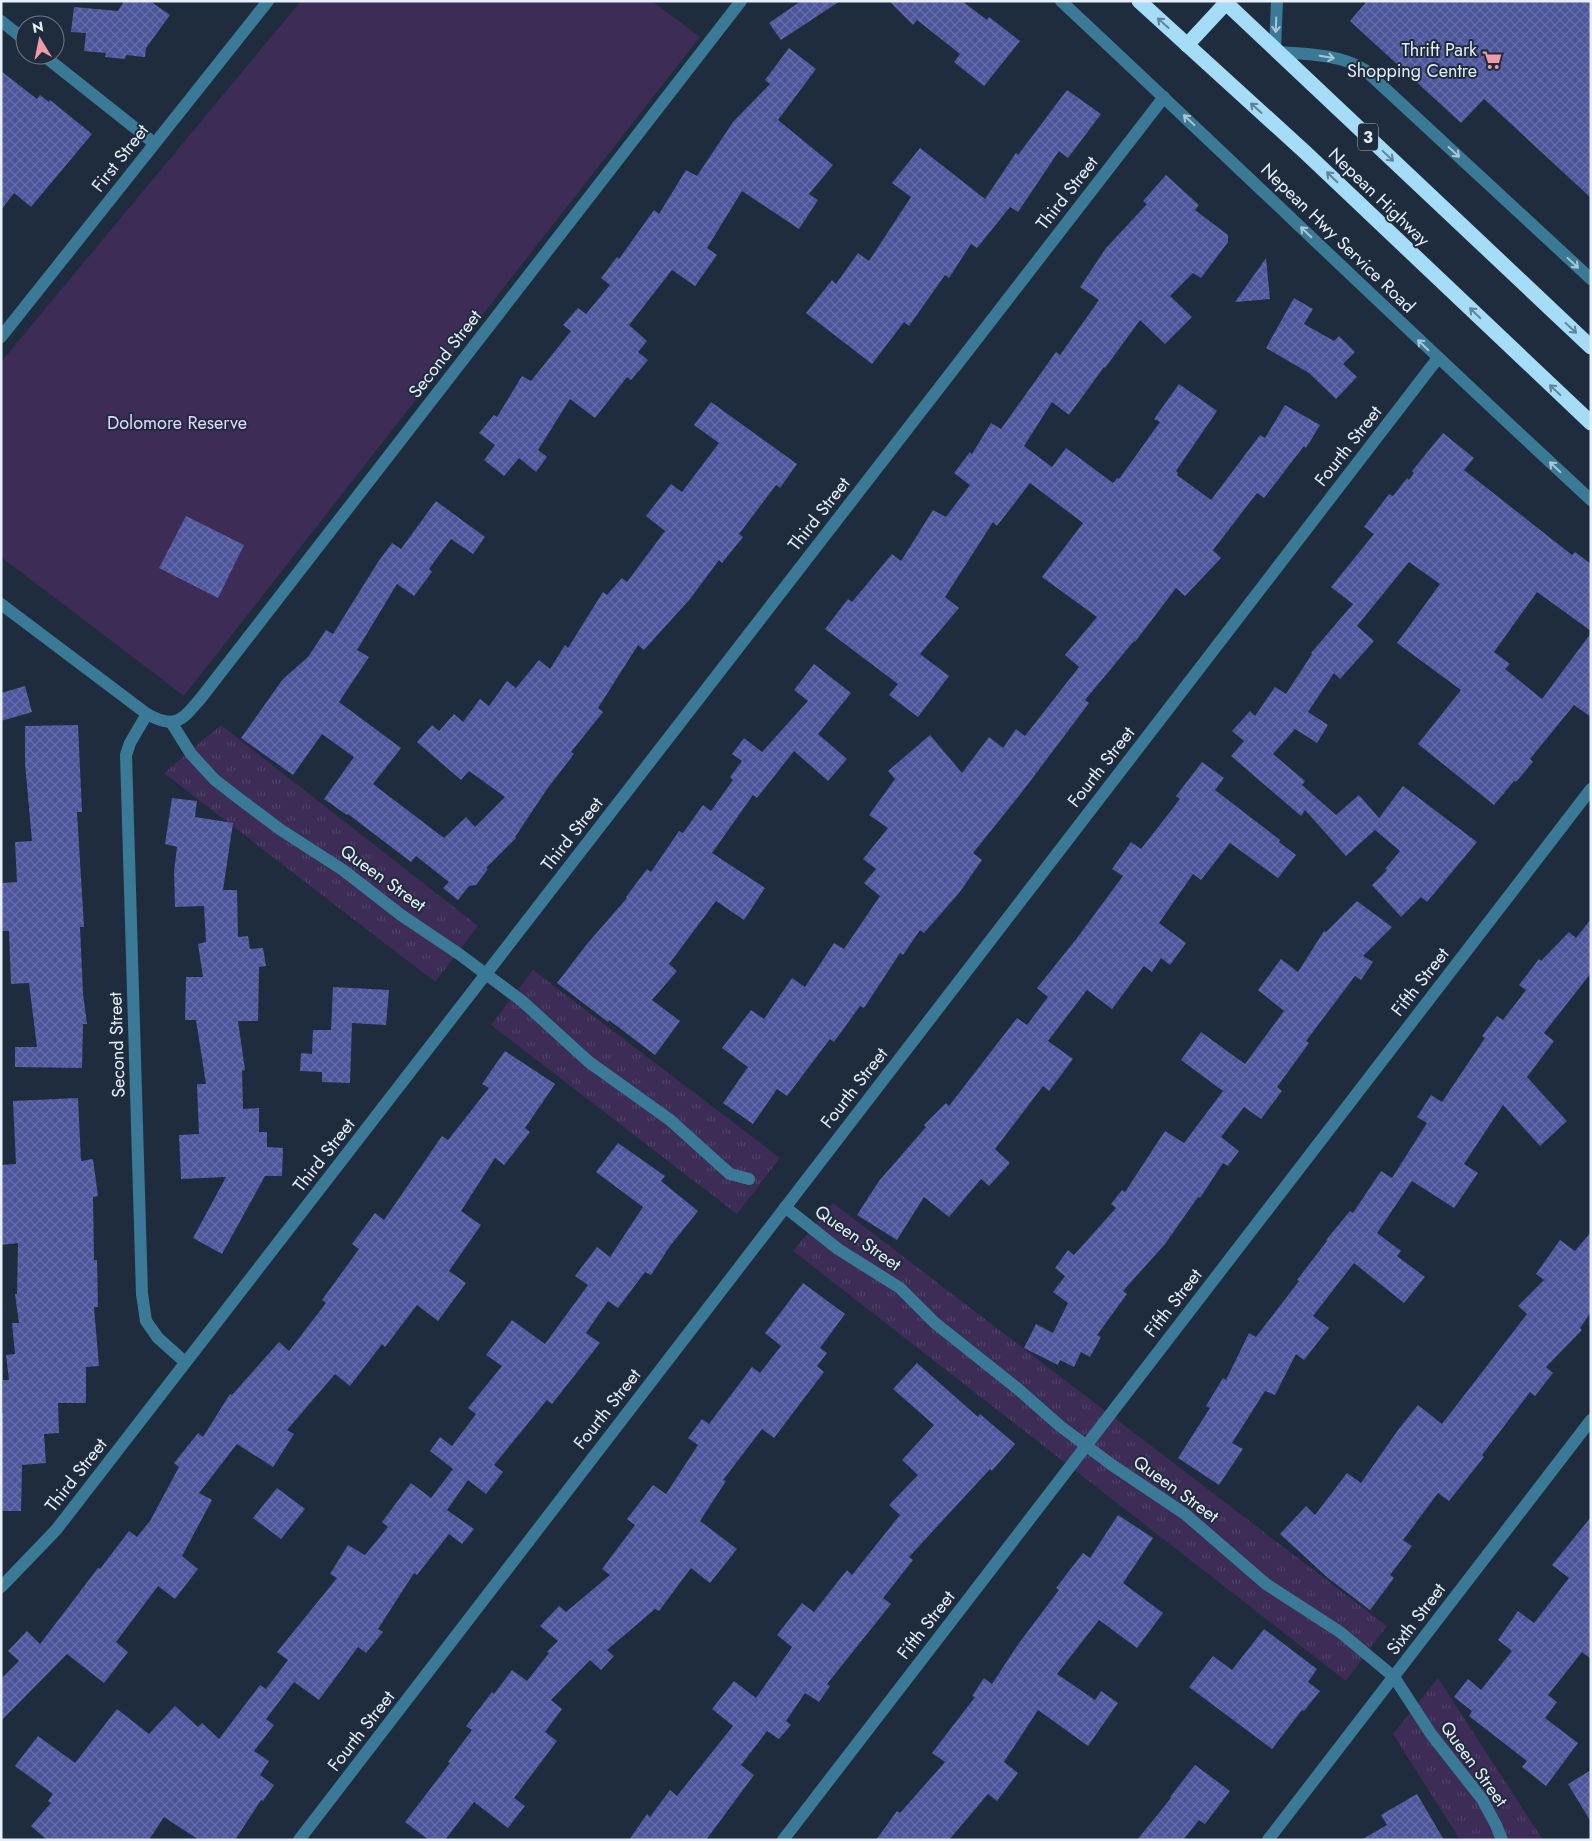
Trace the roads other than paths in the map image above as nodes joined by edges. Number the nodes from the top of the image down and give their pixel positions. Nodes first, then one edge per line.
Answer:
1 (268, 1) edge
2 (740, 1) edge
3 (1061, 1) edge
4 (1138, 1) edge
5 (1277, 1) edge
6 (1226, 2) edge
7 (1, 22) edge
8 (15, 32) edge
9 (1187, 45) junction
10 (1277, 51) junction
11 (56, 65) edge
12 (1164, 97) junction
13 (154, 143) junction
14 (1591, 279) edge
15 (1, 337) edge
16 (1591, 347) edge
17 (1438, 358) junction
18 (1591, 423) edge
19 (1591, 500) edge
20 (1, 604) edge
21 (147, 714) junction
22 (171, 722) junction
23 (1591, 789) edge
24 (486, 974) junction
25 (749, 1179) dead end
26 (785, 1208) junction
27 (186, 1362) junction
28 (1591, 1420) edge
29 (1086, 1446) junction
30 (1, 1588) edge
31 (1394, 1677) junction
32 (299, 1840) edge
33 (783, 1840) edge
34 (1268, 1840) edge
35 (1502, 1840) edge

1 - 13 street, First Street
2 - 22 street, Second Street
3 - 12 street, Nepean Hwy Service Road
9 -> 4 highway, Nepean Highway
5 -> 10 street
6 - 9 highway
6 - 10 highway, Nepean Highway / 3
7 - 8 street
18 -> 9 highway, Nepean Highway
10 -> 14 street
10 -> 16 highway, Nepean Highway / 3
11 - 13 street
17 -> 12 street, Nepean Hwy Service Road
12 - 24 street, Third Street
13 - 15 street, First Street
19 -> 17 street, Nepean Hwy Service Road
17 - 26 street, Fourth Street
20 - 21 street
21 - 22 street
21 - 27 street, Second Street
22 - 24 street, Queen Street
23 - 29 street, Fifth Street
24 - 25 street, Queen Street
24 - 27 street, Third Street
26 - 29 street, Queen Street
26 - 32 street, Fourth Street
27 - 30 street, Third Street
28 - 31 street, Sixth Street
29 - 31 street, Queen Street
29 - 33 street, Fifth Street
31 - 34 street, Sixth Street
31 - 35 street, Queen Street

